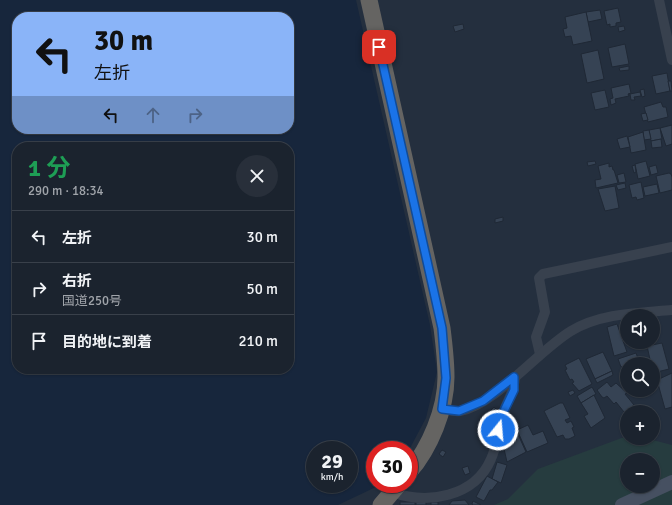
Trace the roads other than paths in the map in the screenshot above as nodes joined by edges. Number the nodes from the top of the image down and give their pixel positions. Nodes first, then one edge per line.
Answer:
1 (369, 0) edge
2 (659, 0) edge
3 (672, 60) edge
4 (672, 246) edge
5 (672, 310) edge
6 (540, 354) junction
7 (514, 377) junction
8 (442, 409) junction
9 (418, 459) edge
10 (672, 482) edge
11 (391, 494) edge
12 (622, 505) edge

1 - 8 highway
2 - 3 street
4 - 6 street
5 - 6 street
6 - 7 street
7 - 8 street
7 - 11 street
8 - 9 highway
10 - 12 main road

